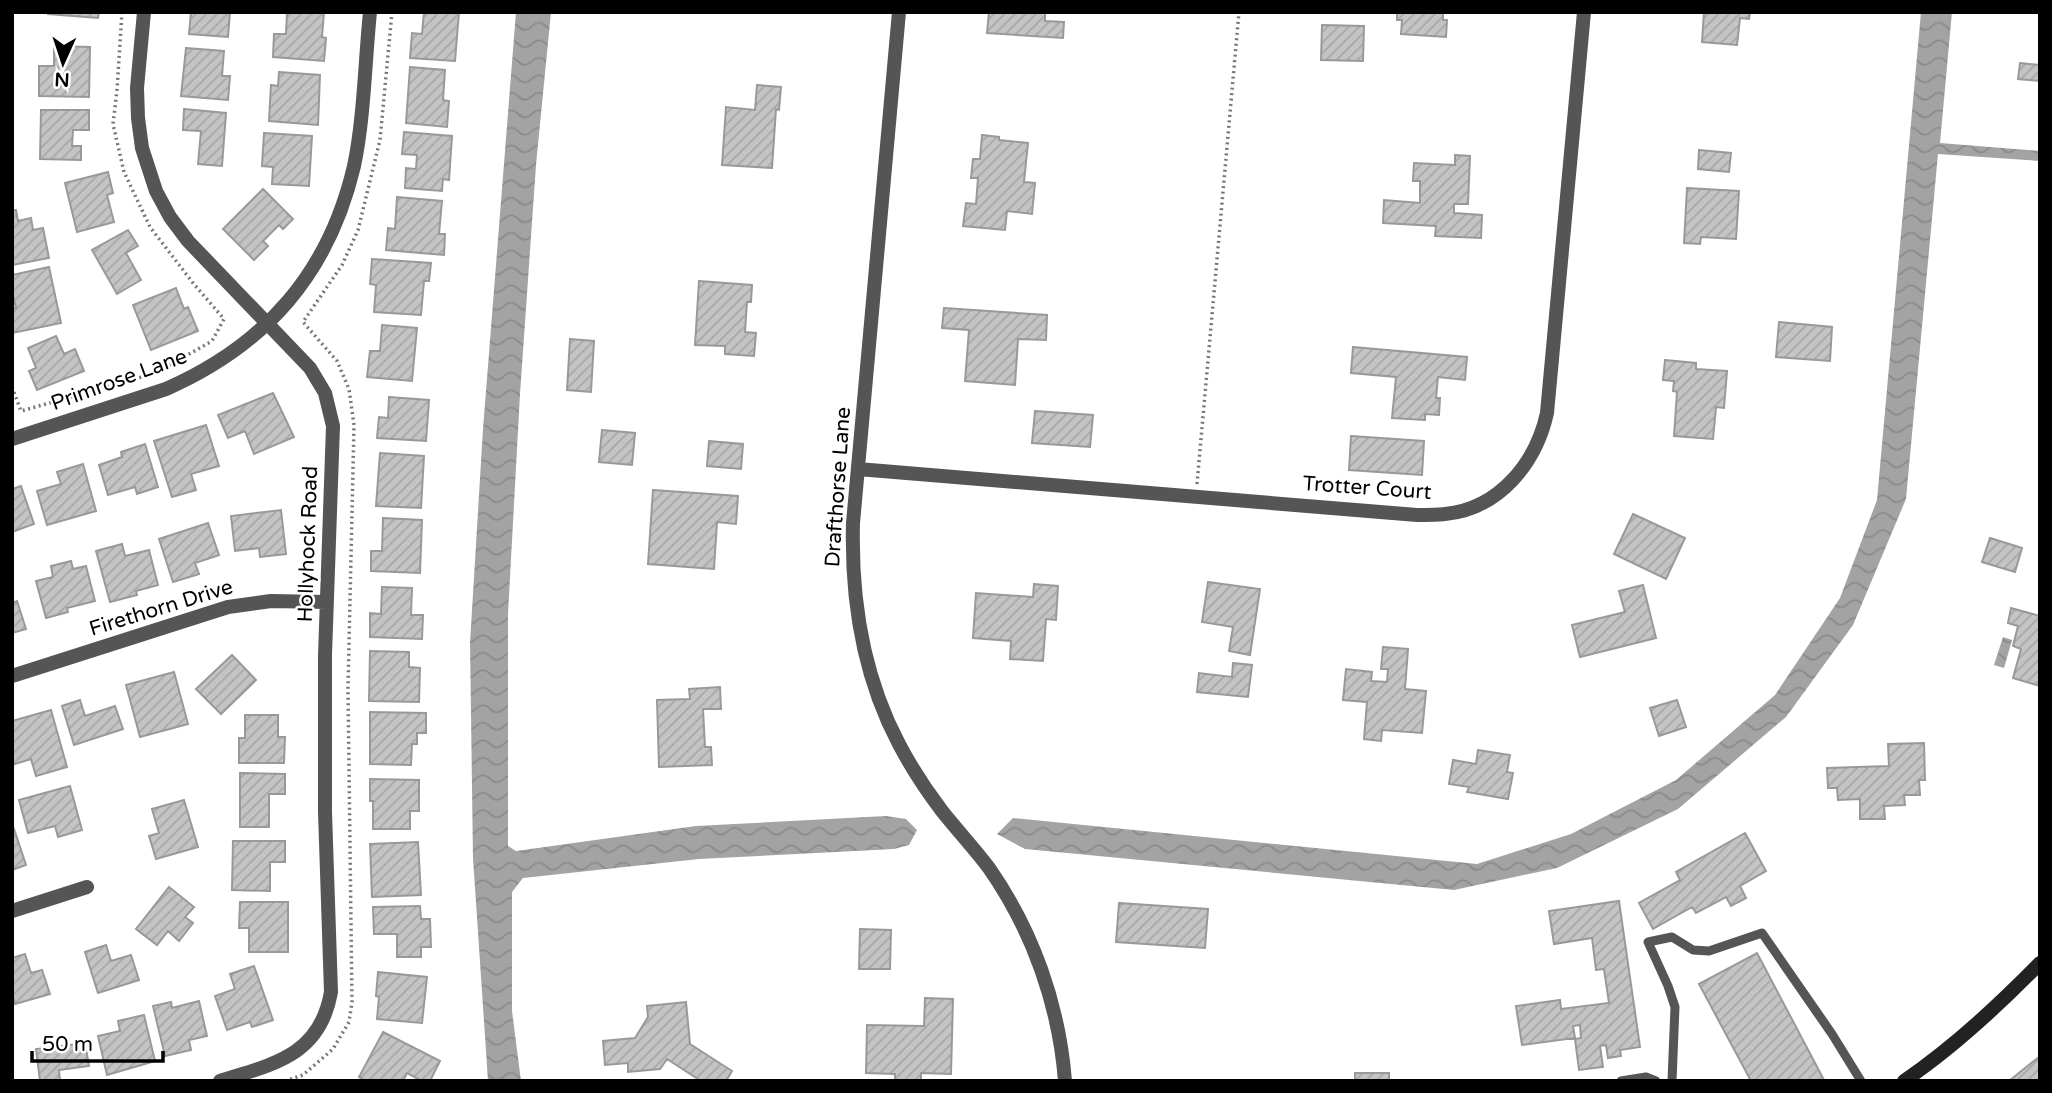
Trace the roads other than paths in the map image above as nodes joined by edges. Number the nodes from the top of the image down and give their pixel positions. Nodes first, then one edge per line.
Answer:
1 (144, 12) edge
2 (370, 12) edge
3 (899, 12) edge
4 (1584, 12) edge
5 (268, 324) junction
6 (12, 439) edge
7 (858, 469) junction
8 (326, 602) junction
9 (12, 676) edge
10 (87, 887) dead end
11 (12, 911) edge
12 (2040, 962) edge
13 (1908, 1080) edge
14 (220, 1081) edge
15 (1065, 1081) edge
16 (1621, 1081) edge
17 (1656, 1081) edge
18 (1672, 1081) edge
19 (1861, 1081) edge

1 - 5 street, Hollyhock Road
2 - 5 street, Primrose Lane
3 - 7 street, Drafthorse Lane
4 - 7 street, Trotter Court
5 - 6 street, Primrose Lane
5 - 8 street, Hollyhock Road
7 - 15 street, Drafthorse Lane
8 - 9 street, Firethorn Drive
8 - 14 street, Hollyhock Road
10 - 11 street
12 - 13 street
16 - 17 lane
18 - 19 lane

